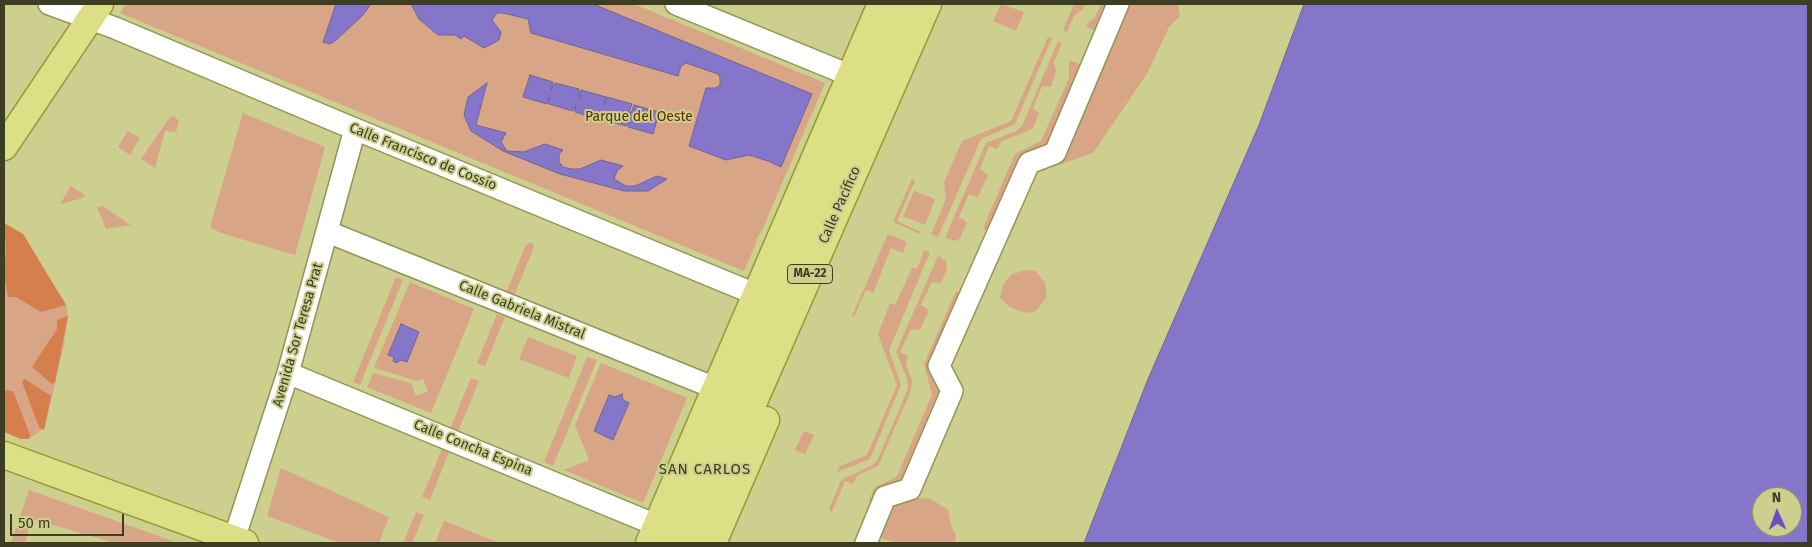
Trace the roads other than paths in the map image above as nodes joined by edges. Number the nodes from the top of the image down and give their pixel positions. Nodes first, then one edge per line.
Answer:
1 (49, 4) edge
2 (676, 4) edge
3 (881, 4) edge
4 (904, 4) edge
5 (928, 4) edge
6 (947, 4) edge
7 (1118, 4) edge
8 (96, 11) edge
9 (849, 75) junction
10 (355, 129) junction
11 (4, 147) edge
12 (328, 232) junction
13 (755, 294) junction
14 (288, 373) junction
15 (715, 388) junction
16 (4, 455) edge
17 (658, 537) edge
18 (239, 541) edge
19 (692, 543) edge
20 (713, 543) edge
21 (866, 543) edge

1 - 8 street, Calle Francisco de Cossío
2 - 9 street
3 - 9 main road
4 - 17 main road, Calle Pacífico / MA-22
5 - 19 main road, Calle Pacífico / MA-22
6 - 20 main road, Calle Pacífico
7 - 21 street
8 - 10 street, Calle Francisco de Cossío
8 - 11 main road
9 - 13 main road
10 - 12 street, Avenida Sor Teresa Prat
10 - 13 street, Calle Francisco de Cossío
12 - 14 street, Avenida Sor Teresa Prat
12 - 15 street, Calle Gabriela Mistral
13 - 15 main road
14 - 17 street, Calle Concha Espina
14 - 18 street, Avenida Sor Teresa Prat
15 - 17 main road
16 - 18 main road

